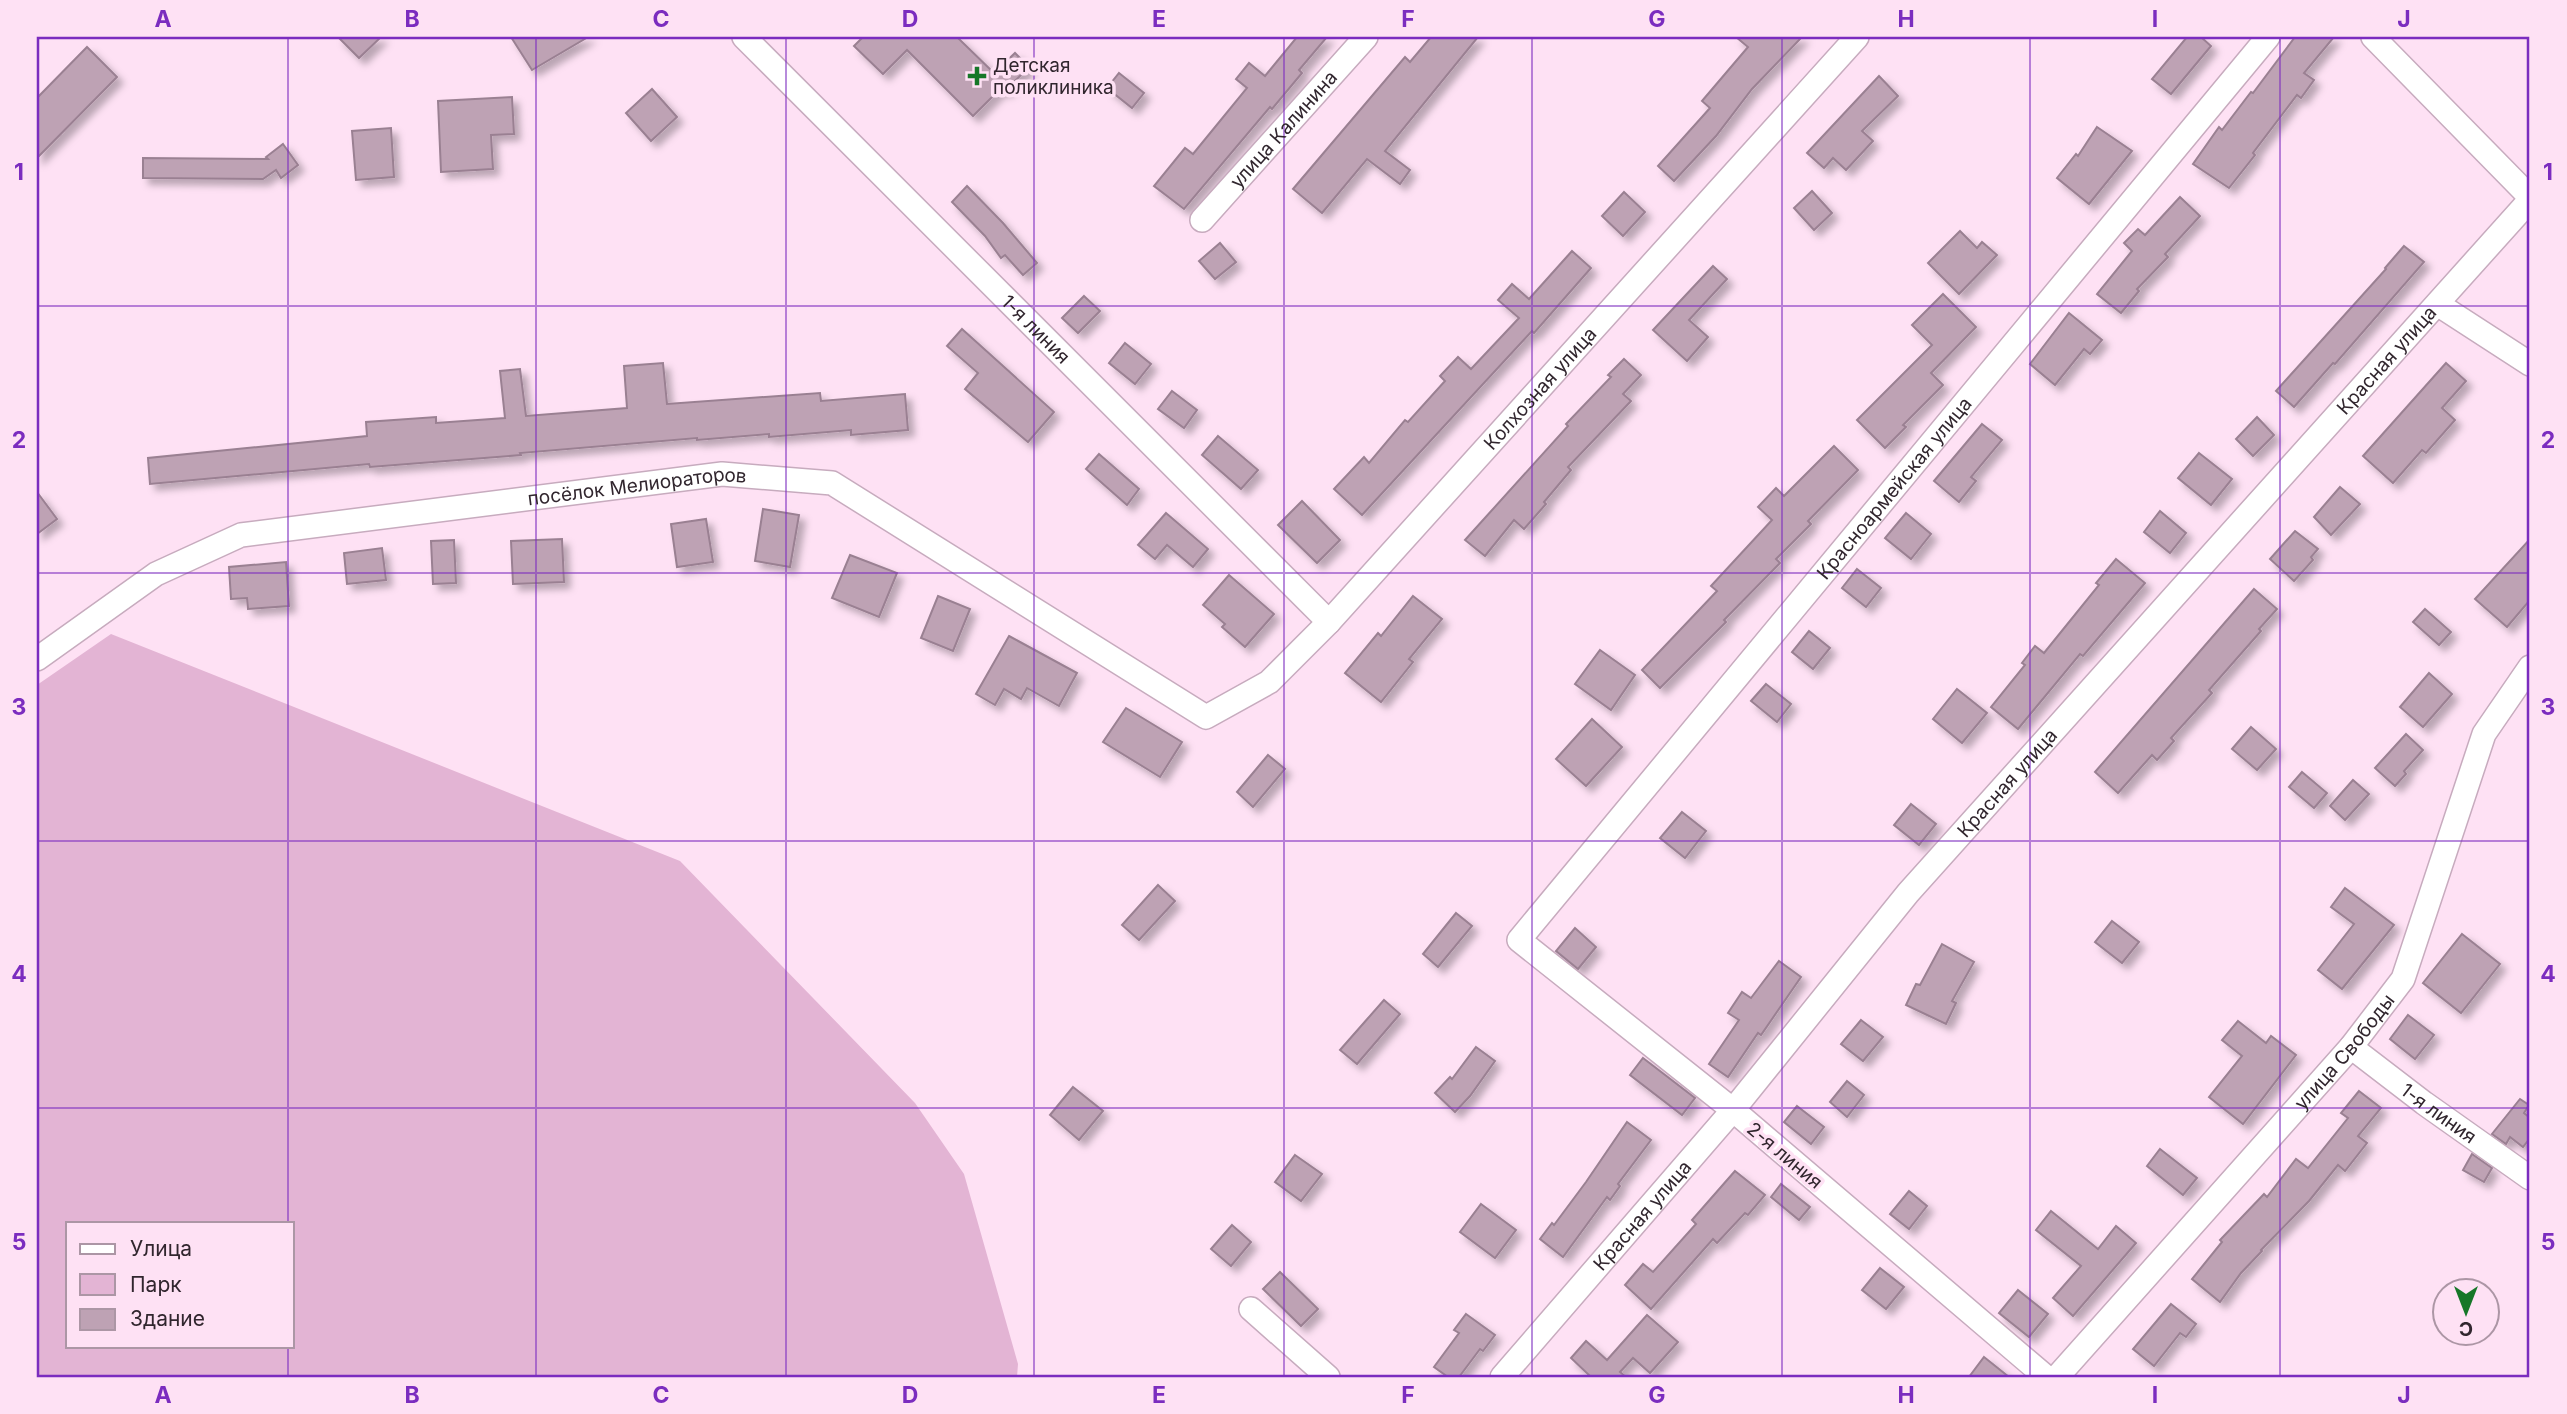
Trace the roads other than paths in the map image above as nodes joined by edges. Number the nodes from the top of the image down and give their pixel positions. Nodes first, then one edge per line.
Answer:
1 (744, 37) edge
2 (1366, 37) edge
3 (1857, 37) edge
4 (2268, 37) edge
5 (2373, 37) edge
6 (2530, 199) edge
7 (1202, 220) dead end
8 (2439, 305) junction
9 (2530, 365) edge
10 (1329, 622) junction
11 (37, 659) edge
12 (2530, 667) edge
13 (1206, 717) joint
14 (1519, 940) joint
15 (2351, 1047) junction
16 (1732, 1110) junction
17 (2530, 1178) edge
18 (1251, 1308) dead end
19 (1328, 1377) edge
20 (1502, 1377) edge
21 (2046, 1377) edge
22 (2057, 1377) edge

1 - 10 street, 1-я линия
2 - 7 street, улица Калинина
3 - 10 street, Колхозная улица
4 - 14 street, Красноармейская улица
5 - 6 street
6 - 8 street, Красная улица
8 - 9 street
8 - 16 street, Красная улица
10 - 13 street, Колхозная улица
11 - 13 street, посёлок Мелиораторов
12 - 15 street, улица Свободы
14 - 16 street, 2-я линия
15 - 17 street, 1-я линия
15 - 22 street, улица Свободы
16 - 20 street, Красная улица
16 - 21 street, 2-я линия
18 - 19 street

